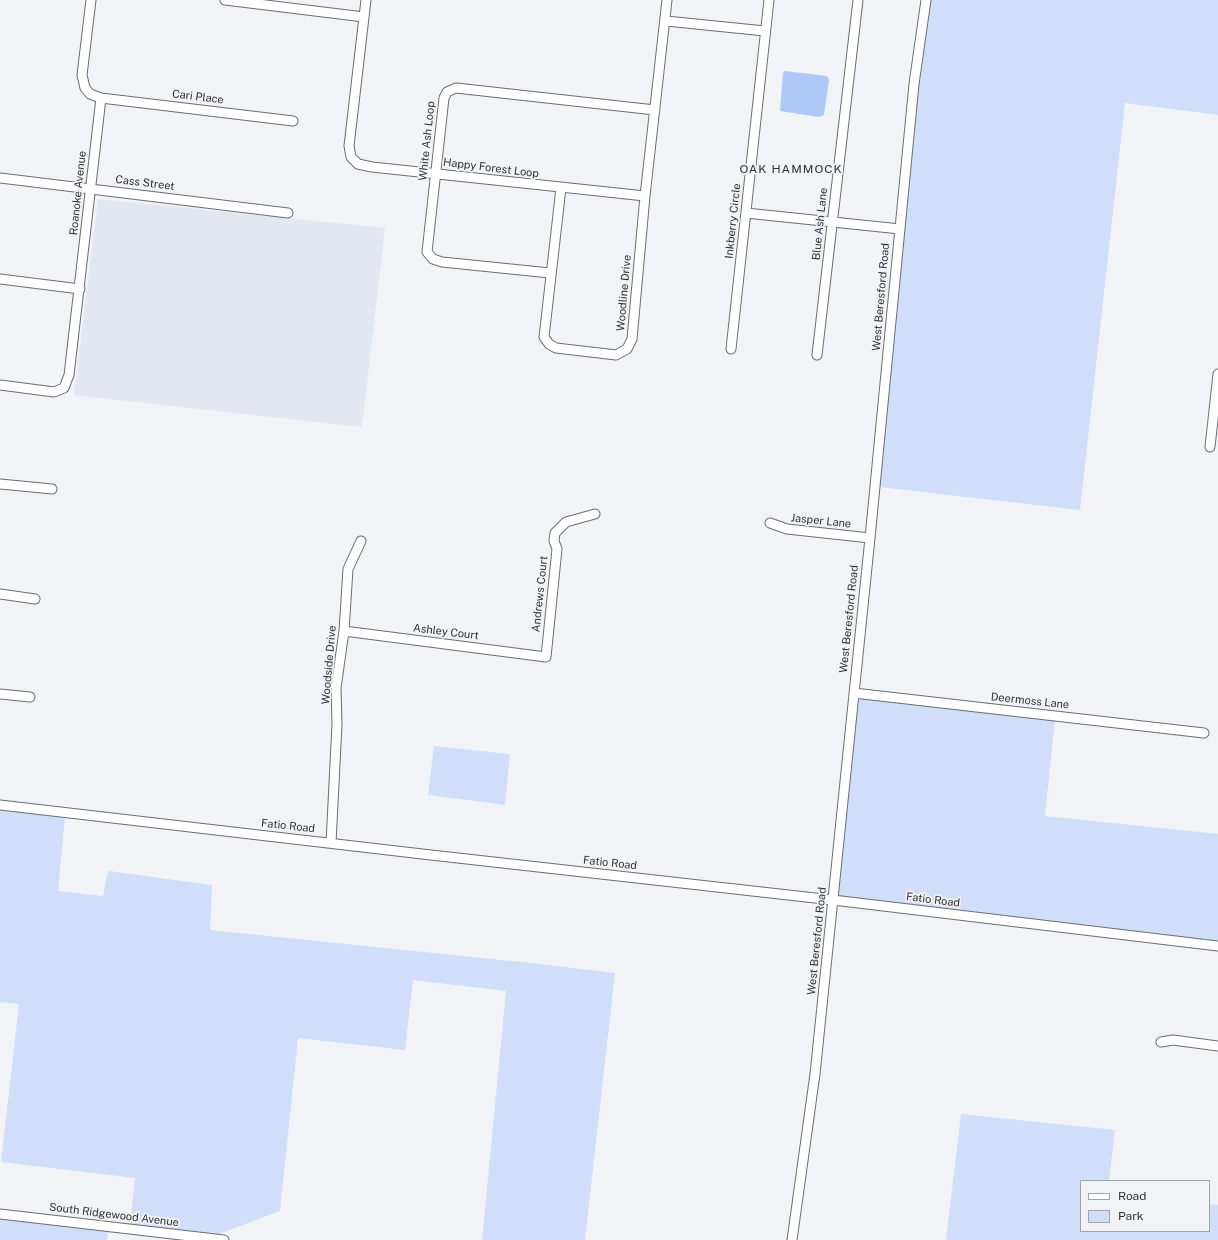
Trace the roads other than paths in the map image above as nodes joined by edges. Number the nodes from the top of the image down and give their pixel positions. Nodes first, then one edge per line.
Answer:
1 (91, 0) edge
2 (225, 0) edge
3 (366, 0) edge
4 (668, 0) edge
5 (769, 0) edge
6 (858, 0) edge
7 (926, 0) edge
8 (259, 2) edge
9 (364, 17) junction
10 (666, 21) junction
11 (765, 31) junction
12 (101, 98) junction
13 (655, 110) junction
14 (293, 121) dead end
15 (435, 173) junction
16 (0, 178) edge
17 (90, 188) junction
18 (561, 188) junction
19 (645, 196) junction
20 (288, 213) dead end
21 (746, 214) junction
22 (833, 223) junction
23 (900, 229) junction
24 (550, 273) junction
25 (0, 279) edge
26 (80, 289) junction
27 (731, 349) dead end
28 (817, 354) dead end
29 (1218, 374) edge
30 (0, 385) edge
31 (1210, 447) dead end
32 (0, 484) edge
33 (52, 490) dead end
34 (595, 514) dead end
35 (770, 523) dead end
36 (870, 538) junction
37 (361, 541) dead end
38 (0, 594) edge
39 (35, 599) dead end
40 (344, 631) junction
41 (546, 657) joint
42 (854, 693) junction
43 (0, 694) edge
44 (30, 697) dead end
45 (1204, 733) dead end
46 (0, 805) edge
47 (330, 843) junction
48 (833, 900) junction
49 (1218, 946) edge
50 (1162, 1042) dead end
51 (1218, 1046) edge
52 (0, 1214) edge
53 (224, 1240) edge
54 (792, 1240) edge

1 - 12 street
2 - 8 street
3 - 9 street, Happy Forest Loop
4 - 10 street, Woodline Drive
5 - 11 street, Inkberry Circle
6 - 22 street, Blue Ash Lane
7 - 23 street, West Beresford Road
8 - 9 street
9 - 15 street, Happy Forest Loop
10 - 11 street
10 - 13 street, Woodline Drive
11 - 21 street, Inkberry Circle
12 - 14 street, Cari Place
12 - 17 street, Roanoke Avenue
13 - 15 street, White Ash Loop
13 - 19 street, Woodline Drive
15 - 18 street, Happy Forest Loop
15 - 24 street, White Ash Loop
16 - 17 street, Cass Street
17 - 20 street, Cass Street
17 - 26 street, Roanoke Avenue
18 - 19 street, Happy Forest Loop
18 - 24 street, Woodline Drive
19 - 24 street, Woodline Drive
21 - 22 street
21 - 27 street, Inkberry Circle
22 - 23 street
22 - 28 street, Blue Ash Lane
23 - 36 street, West Beresford Road
25 - 26 street
26 - 30 street, Roanoke Avenue
29 - 31 street
32 - 33 street
34 - 41 street, Andrews Court
35 - 36 street, Jasper Lane
36 - 42 street, West Beresford Road
37 - 40 street, Woodside Drive
38 - 39 street
40 - 41 street, Ashley Court
40 - 47 street, Woodside Drive
42 - 45 street, Deermoss Lane
42 - 48 street, West Beresford Road
43 - 44 street
46 - 47 street, Fatio Road
47 - 48 street, Fatio Road
48 - 49 street, Fatio Road
48 - 54 street, West Beresford Road
50 - 51 street
52 - 53 street, South Ridgewood Avenue

